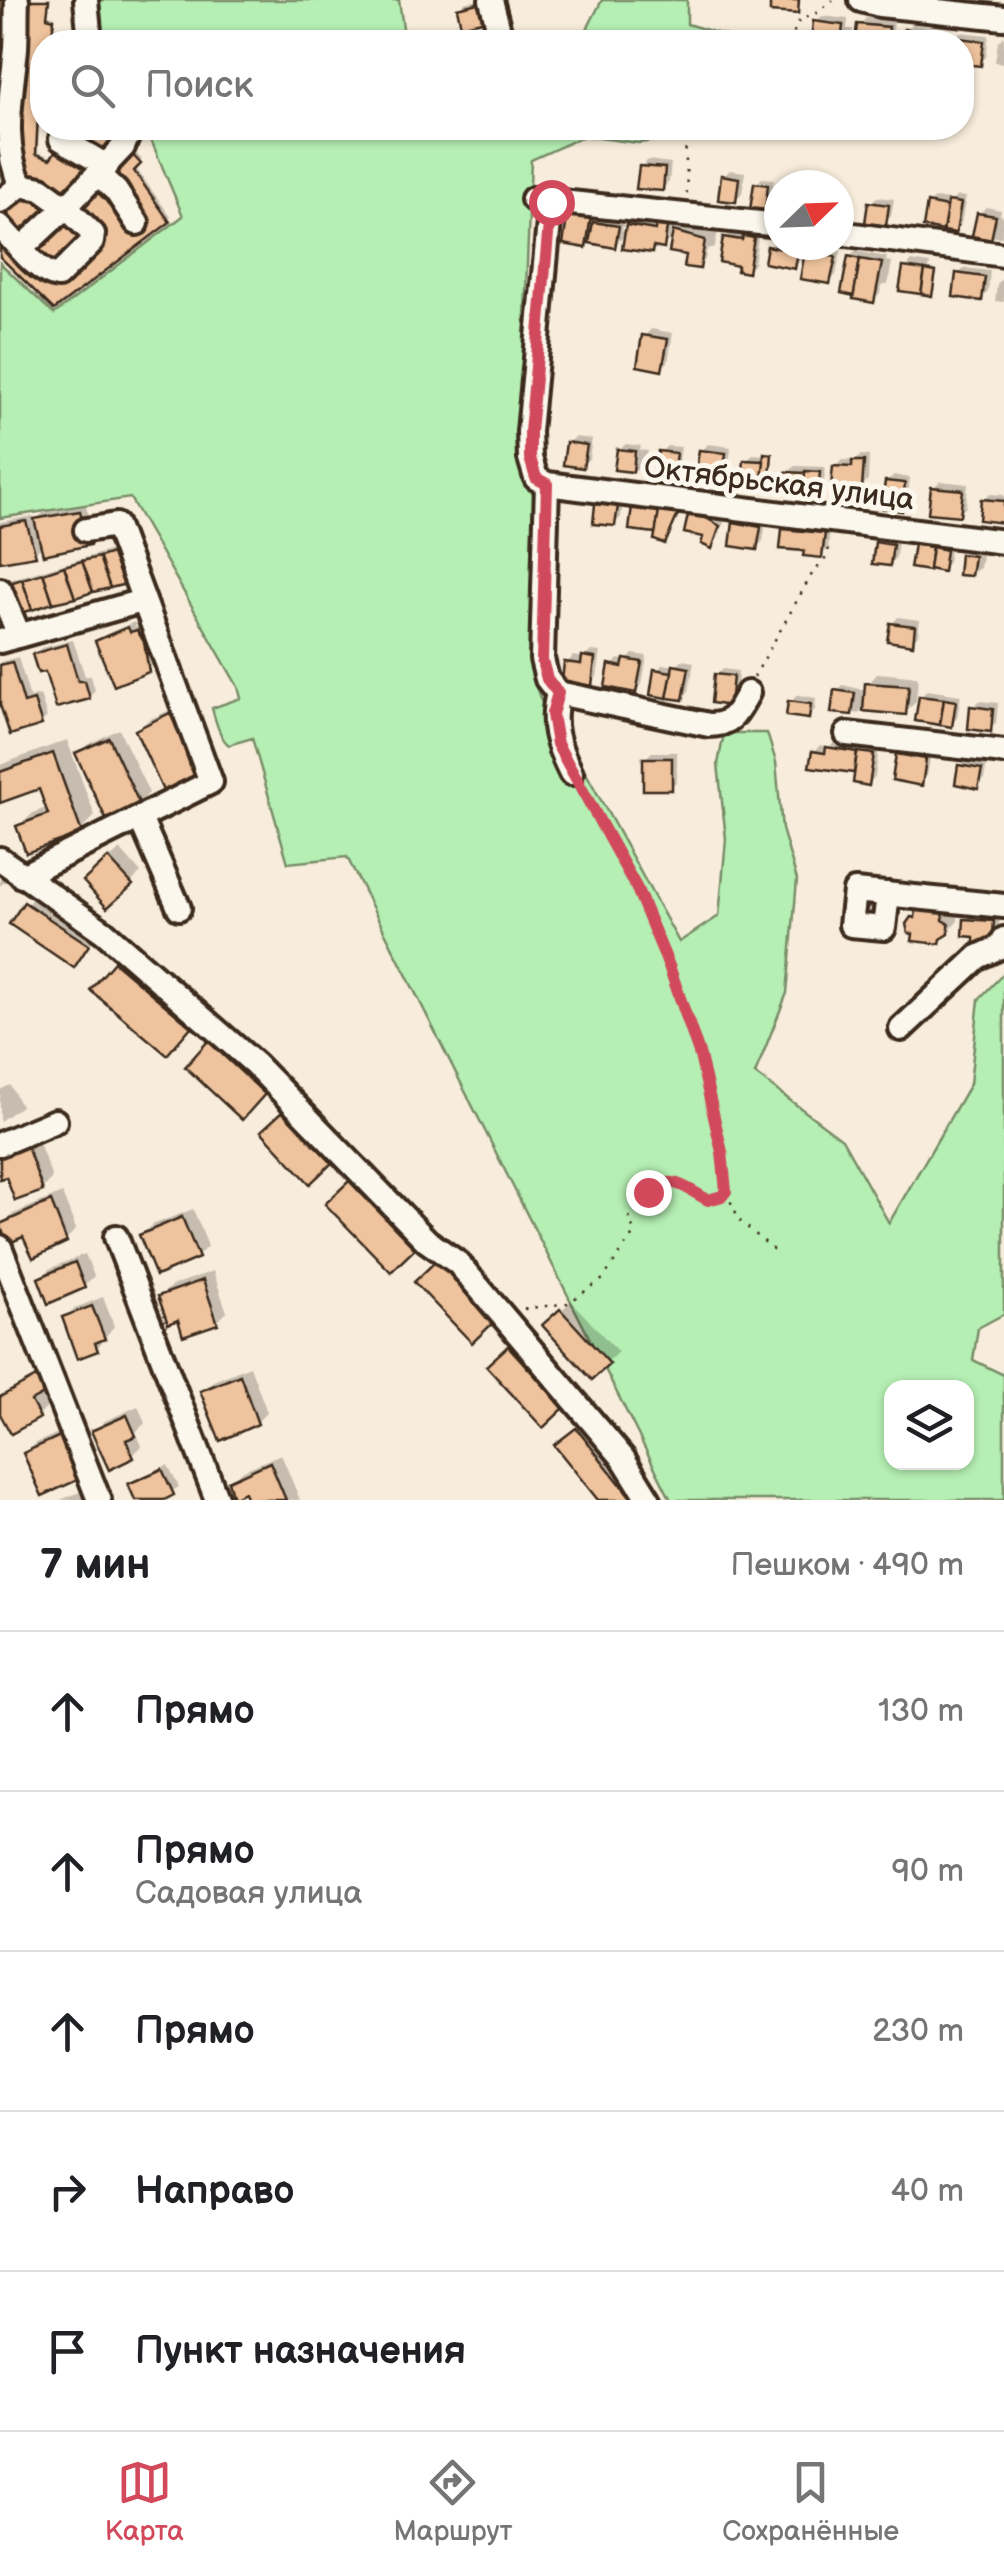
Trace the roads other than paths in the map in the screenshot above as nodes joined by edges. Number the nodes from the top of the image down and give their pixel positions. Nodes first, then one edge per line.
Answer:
1 (16, 0) edge
2 (86, 0) edge
3 (492, 0) edge
4 (861, 0) edge
5 (1004, 18) edge
6 (89, 30) edge
7 (499, 30) edge
8 (62, 140) edge
9 (126, 140) edge
10 (103, 171) junction
11 (22, 186) junction
12 (0, 202) edge
13 (66, 207) junction
14 (137, 223) dead end
15 (764, 224) edge
16 (0, 226) edge
17 (854, 235) edge
18 (22, 248) junction
19 (1004, 255) edge
20 (547, 484) junction
21 (86, 530) dead end
22 (1004, 542) edge
23 (0, 590) edge
24 (142, 601) junction
25 (9, 638) edge
26 (558, 693) junction
27 (748, 693) road end
28 (846, 734) dead end
29 (1004, 752) edge
30 (571, 773) road end
31 (140, 818) junction
32 (0, 859) edge
33 (22, 876) junction
34 (888, 894) dead end
35 (1004, 906) edge
36 (179, 908) dead end
37 (1004, 938) edge
38 (901, 1029) dead end
39 (54, 1121) dead end
40 (0, 1144) edge
41 (116, 1237) dead end
42 (0, 1246) edge
43 (99, 1500) edge
44 (217, 1500) edge
45 (650, 1500) edge

1 - 11 street
2 - 6 street
3 - 7 street
4 - 5 street
8 - 10 street
9 - 10 street
10 - 13 street
10 - 14 street
11 - 12 street
11 - 13 street
13 - 18 street
13 - 18 street
15 - 20 street
16 - 18 street
17 - 19 street
20 - 22 street, Октябрьская улица
20 - 26 street
21 - 24 street
23 - 25 street
24 - 25 street
24 - 31 street
26 - 27 street
26 - 30 street
28 - 29 street
31 - 33 street
31 - 36 street
32 - 33 street
33 - 45 street
34 - 35 street
37 - 38 street
39 - 40 street
41 - 44 street
42 - 43 street

